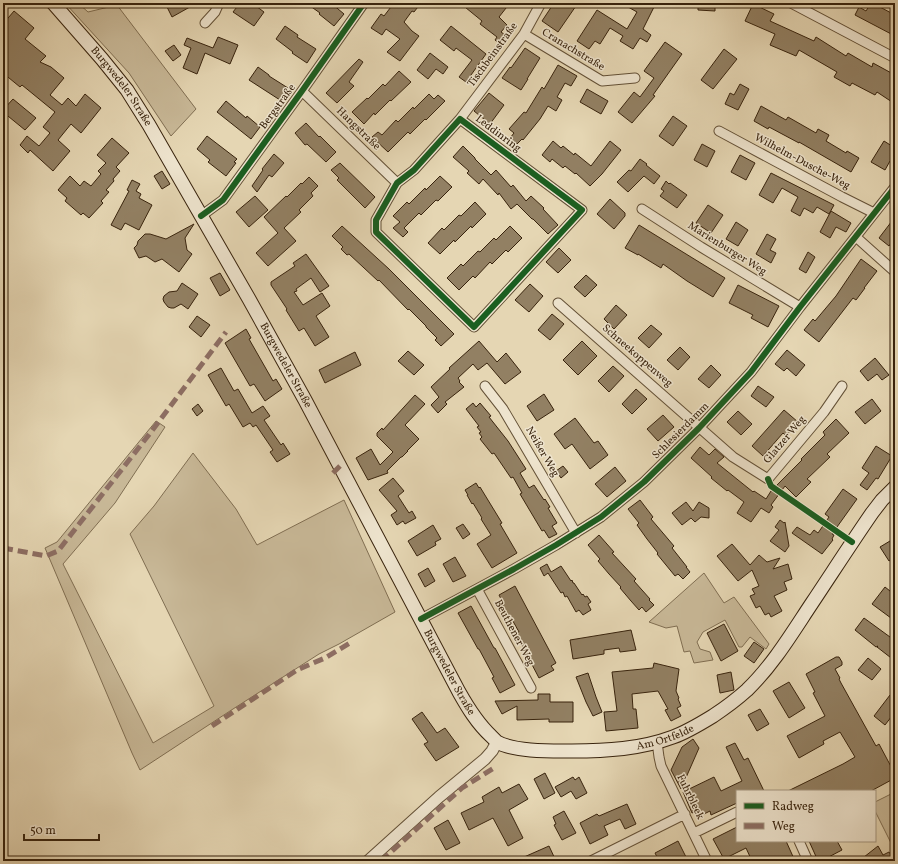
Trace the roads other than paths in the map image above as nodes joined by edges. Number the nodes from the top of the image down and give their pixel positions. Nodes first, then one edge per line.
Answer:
1 (53, 3) edge
2 (219, 3) edge
3 (364, 3) edge
4 (541, 3) edge
5 (791, 3) edge
6 (802, 6) edge
7 (205, 23) dead end
8 (524, 34) junction
9 (895, 58) edge
10 (634, 78) dead end
11 (302, 91) junction
12 (460, 119) junction
13 (719, 131) dead end
14 (397, 184) junction
15 (895, 187) edge
16 (642, 209) dead end
17 (874, 213) junction
18 (201, 216) junction
19 (856, 237) junction
20 (895, 272) edge
21 (558, 303) dead end
22 (800, 307) junction
23 (485, 386) dead end
24 (842, 386) dead end
25 (699, 428) junction
26 (895, 487) edge
27 (576, 533) junction
28 (477, 589) junction
29 (421, 619) junction
30 (531, 688) dead end
31 (497, 742) junction
32 (657, 742) junction
33 (736, 812) edge
34 (685, 814) junction
35 (694, 833) junction
36 (799, 842) edge
37 (368, 861) edge
38 (591, 861) edge
39 (707, 861) edge
40 (808, 861) edge

1 - 18 main road, Burgwedeler Straße
2 - 7 street
3 - 11 street, Bergstraße
4 - 8 street, Tischbeinstraße
5 - 6 street
6 - 9 street
8 - 10 street, Cranachstraße
8 - 12 street, Tischbeinstraße
11 - 14 street, Hangstraße
11 - 18 street, Bergstraße
12 - 14 street, Leddinring
12 - 14 street, Leddinring
13 - 17 street, Wilhelm-Dusche-Weg
15 - 17 street, Schlesierdamm
16 - 22 street, Marienburger Weg
17 - 19 street, Schlesierdamm
18 - 29 main road, Burgwedeler Straße
19 - 20 street
19 - 22 street, Schlesierdamm
21 - 25 street, Schneekoppenweg
22 - 25 street, Schlesierdamm
23 - 27 street, Neißer Weg
24 - 25 street, Glatzer Weg
25 - 27 street, Schlesierdamm
26 - 32 main road, Am Ortfelde
27 - 28 street, Schlesierdamm
28 - 29 street, Schlesierdamm
28 - 30 street, Beuthener Weg
29 - 31 main road, Burgwedeler Straße
31 - 32 main road, Am Ortfelde
31 - 37 street
32 - 34 street, Fuhrbleek
33 - 35 street
34 - 35 street, Fuhrbleek
34 - 38 street
35 - 39 street, Fuhrbleek
36 - 40 street

